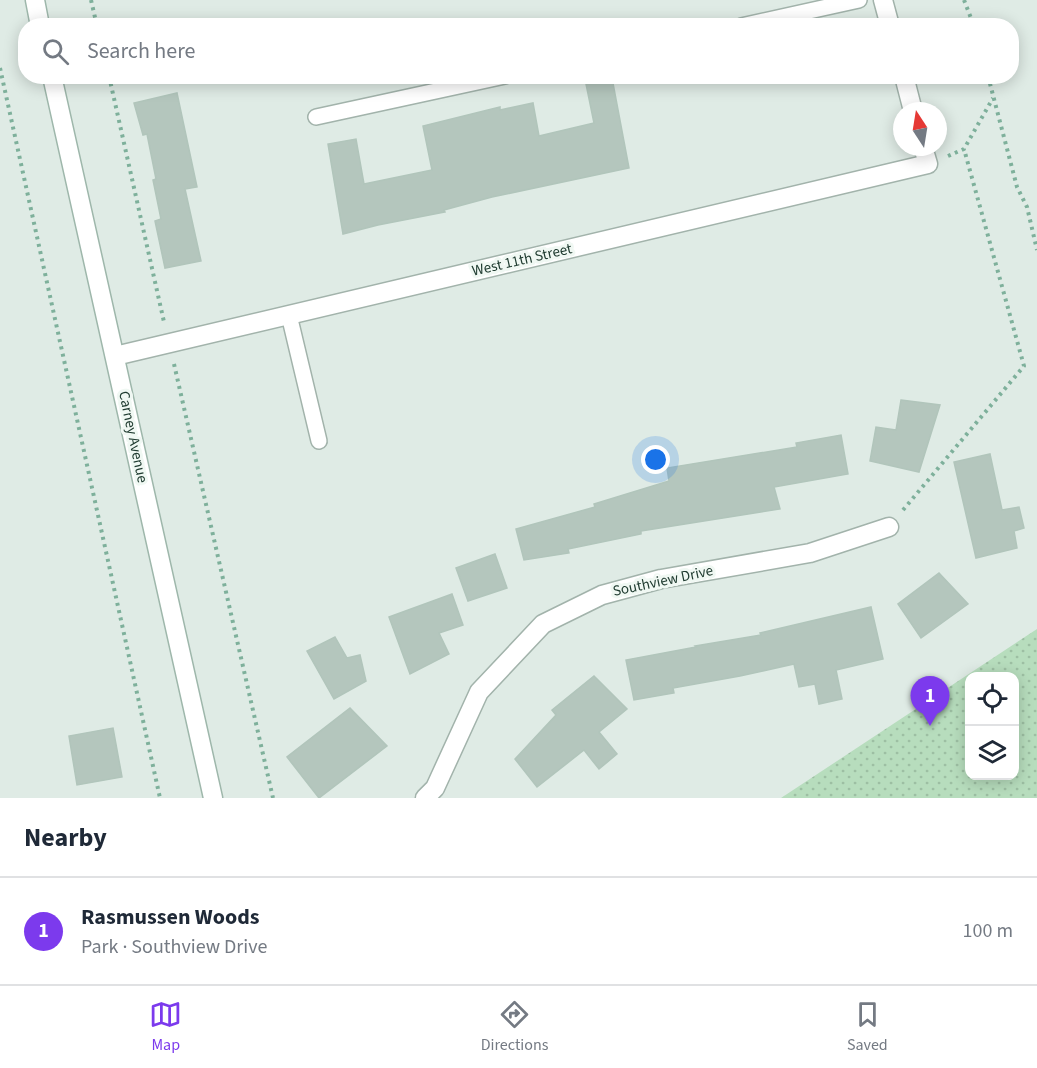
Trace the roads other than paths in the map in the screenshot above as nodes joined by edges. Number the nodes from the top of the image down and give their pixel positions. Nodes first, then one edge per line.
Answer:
1 (35, 0) edge
2 (859, 0) edge
3 (883, 0) edge
4 (38, 18) edge
5 (777, 18) edge
6 (888, 18) edge
7 (54, 84) edge
8 (468, 84) edge
9 (906, 84) edge
10 (911, 102) edge
11 (316, 117) dead end
12 (926, 156) edge
13 (289, 315) junction
14 (116, 356) junction
15 (319, 441) dead end
16 (889, 527) road end
17 (213, 798) edge
18 (425, 798) edge

1 - 4 street
2 - 5 lane
3 - 6 street
7 - 14 street, Carney Avenue
8 - 11 lane
9 - 10 street
12 - 13 street, West 11th Street
13 - 14 street, West 11th Street
13 - 15 lane
14 - 17 street, Carney Avenue
16 - 18 street, Southview Drive

